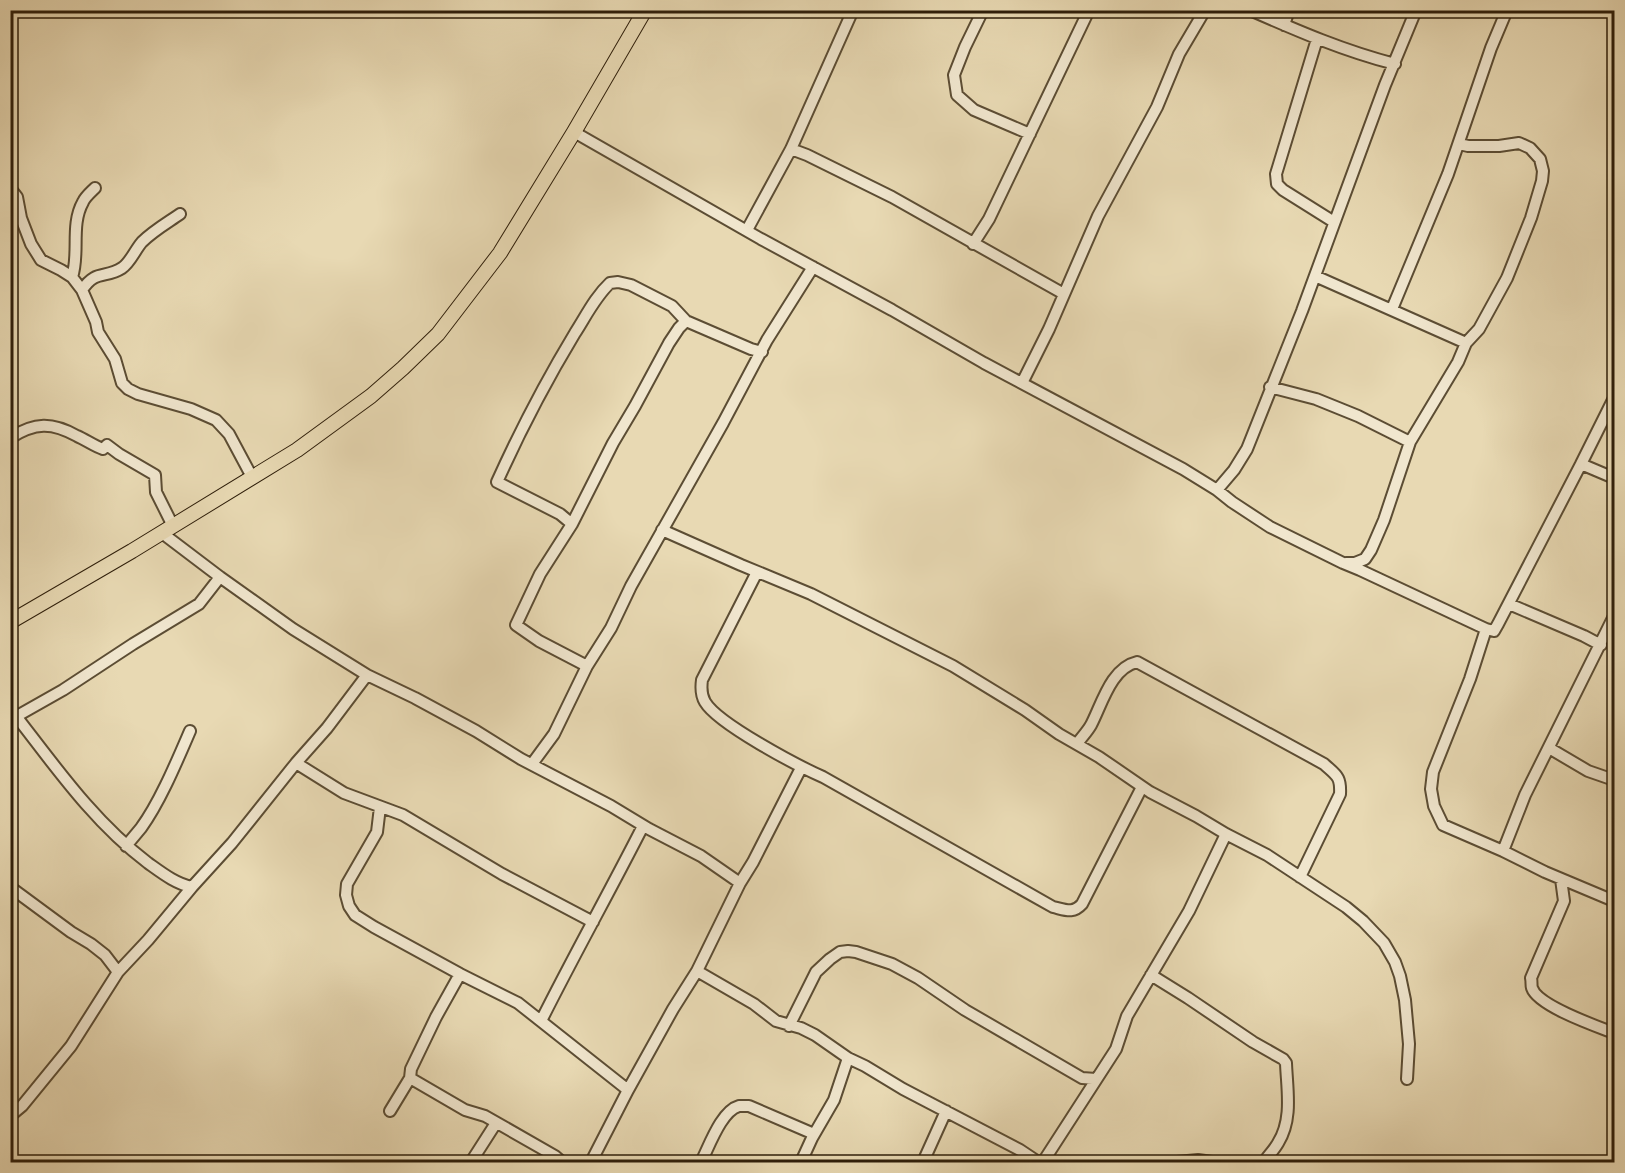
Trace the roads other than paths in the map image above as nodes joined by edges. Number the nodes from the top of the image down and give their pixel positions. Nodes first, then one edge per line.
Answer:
1 (645, 10) edge
2 (854, 10) edge
3 (982, 10) edge
4 (1089, 10) edge
5 (1205, 10) edge
6 (1250, 10) edge
7 (1289, 10) edge
8 (1416, 10) edge
9 (1507, 10) edge
10 (1284, 25) junction
11 (1317, 39) junction
12 (1395, 64) junction
13 (574, 132) junction
14 (1030, 134) junction
15 (1459, 144) junction
16 (790, 149) junction
17 (10, 188) edge
18 (95, 188) dead end
19 (180, 214) dead end
20 (1334, 222) junction
21 (747, 230) junction
22 (973, 244) junction
23 (813, 267) junction
24 (1315, 276) junction
25 (72, 278) junction
26 (82, 290) junction
27 (1064, 294) junction
28 (1392, 309) junction
29 (686, 321) junction
30 (1466, 343) junction
31 (762, 352) junction
32 (1023, 383) junction
33 (1270, 387) junction
34 (1614, 398) edge
35 (10, 438) edge
36 (1410, 442) junction
37 (1581, 464) junction
38 (252, 477) junction
39 (1614, 478) edge
40 (1218, 490) junction
41 (572, 524) junction
42 (168, 529) junction
43 (662, 530) junction
44 (1342, 563) junction
45 (757, 572) junction
46 (220, 577) junction
47 (1509, 604) junction
48 (1614, 616) edge
49 (10, 622) edge
50 (1486, 629) junction
51 (1600, 645) junction
52 (587, 666) junction
53 (367, 675) junction
54 (13, 718) edge
55 (190, 731) dead end
56 (1077, 744) junction
57 (1549, 748) junction
58 (296, 763) junction
59 (532, 764) junction
60 (801, 768) junction
61 (1614, 780) edge
62 (1142, 787) junction
63 (380, 807) junction
64 (644, 826) junction
65 (1226, 834) junction
66 (126, 846) junction
67 (1503, 851) junction
68 (1300, 877) junction
69 (1562, 879) junction
70 (740, 882) junction
71 (10, 887) edge
72 (192, 887) junction
73 (1614, 901) edge
74 (593, 922) junction
75 (697, 970) junction
76 (118, 972) junction
77 (460, 974) junction
78 (1151, 975) junction
79 (541, 1021) junction
80 (789, 1026) junction
81 (1614, 1033) edge
82 (848, 1058) junction
83 (410, 1078) junction
84 (1096, 1079) junction
85 (1407, 1079) dead end
86 (628, 1090) junction
87 (390, 1111) dead end
88 (946, 1111) junction
89 (10, 1116) edge
90 (496, 1123) junction
91 (814, 1134) junction
92 (471, 1162) edge
93 (562, 1162) edge
94 (591, 1162) edge
95 (701, 1162) edge
96 (801, 1162) edge
97 (923, 1162) edge
98 (1038, 1162) edge
99 (1043, 1162) edge
100 (1176, 1162) edge
101 (1212, 1162) edge
102 (1264, 1162) edge

1 - 13 main road
2 - 16 street
3 - 14 street
4 - 14 street
5 - 27 street
6 - 10 street
7 - 10 street
8 - 12 street
9 - 15 street
10 - 11 street
11 - 12 street
11 - 20 street
12 - 20 street
13 - 21 street
13 - 38 main road
14 - 22 street
15 - 28 street
15 - 30 street
16 - 21 street
16 - 22 street
17 - 25 street
18 - 25 street
19 - 26 street
20 - 24 street
21 - 23 street
22 - 27 street
23 - 31 street
23 - 32 street
24 - 28 street
24 - 33 street
25 - 26 street
26 - 38 street
27 - 32 street
28 - 30 street
29 - 31 street
29 - 41 street
29 - 41 street
30 - 36 street
31 - 43 street
32 - 40 street
33 - 36 street
33 - 40 street
34 - 37 street
35 - 42 street
36 - 44 street
37 - 39 street
37 - 47 street
38 - 42 main road
40 - 44 street
41 - 52 street
42 - 46 street
42 - 49 main road
43 - 45 street
43 - 52 street
44 - 50 street
45 - 56 street
45 - 60 street
46 - 53 street
46 - 54 street
47 - 50 street
47 - 51 street
48 - 51 street
50 - 67 street
51 - 57 street
52 - 59 street
53 - 58 street
53 - 59 street
54 - 66 street
55 - 66 street
56 - 62 street
56 - 68 street
57 - 61 street
57 - 67 street
58 - 63 street
58 - 72 street
59 - 64 street
60 - 62 street
60 - 70 street
62 - 65 street
63 - 74 street
63 - 77 street
64 - 70 street
64 - 74 street
65 - 68 street
65 - 78 street
66 - 72 street
67 - 69 street
68 - 85 street
69 - 73 street
69 - 81 street
70 - 75 street
71 - 76 street
72 - 76 street
74 - 79 street
75 - 80 street
75 - 86 street
76 - 89 street
77 - 79 street
77 - 83 street
78 - 84 street
78 - 102 street
79 - 86 street
80 - 82 street
80 - 84 street
82 - 88 street
82 - 91 street
83 - 87 street
83 - 90 street
84 - 99 street
86 - 94 street
88 - 97 street
88 - 98 street
90 - 92 street
90 - 93 street
91 - 95 street
91 - 96 street
100 - 101 street

